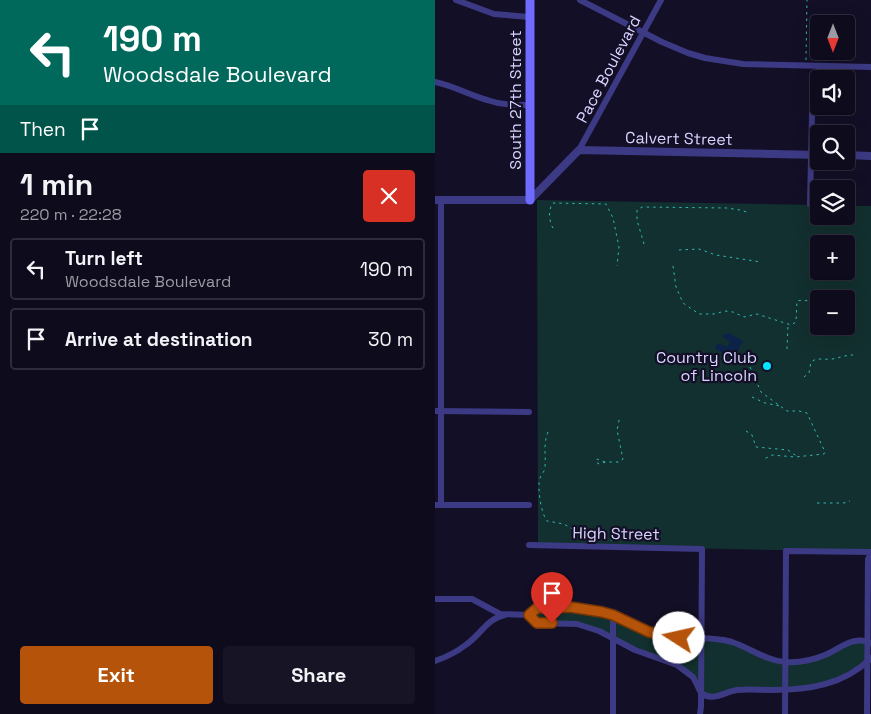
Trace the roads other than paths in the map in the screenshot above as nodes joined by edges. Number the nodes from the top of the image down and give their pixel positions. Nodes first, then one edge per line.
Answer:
1 (456, 0) edge
2 (530, 0) edge
3 (580, 0) edge
4 (661, 0) edge
5 (530, 17) junction
6 (642, 32) junction
7 (819, 66) junction
8 (871, 67) edge
9 (435, 82) edge
10 (530, 105) junction
11 (814, 125) edge
12 (579, 150) junction
13 (810, 155) edge
14 (855, 155) edge
15 (871, 156) edge
16 (530, 173) junction
17 (549, 179) junction
18 (438, 200) edge
19 (530, 200) junction
20 (438, 411) edge
21 (529, 412) dead end
22 (438, 505) edge
23 (529, 505) dead end
24 (529, 545) dead end
25 (871, 553) edge
26 (435, 599) edge
27 (507, 615) junction
28 (529, 615) junction
29 (613, 615) junction
30 (613, 638) junction
31 (701, 638) junction
32 (869, 642) edge
33 (435, 660) edge
34 (869, 660) edge
35 (785, 662) junction
36 (785, 690) junction
37 (701, 693) junction
38 (613, 714) edge
39 (700, 714) edge
40 (785, 714) edge
41 (867, 714) edge

1 - 5 street
2 - 5 main road, South 27th Street
3 - 6 street
4 - 6 street, Pace Boulevard
5 - 10 main road, South 27th Street
6 - 7 street
6 - 12 street, Pace Boulevard
7 - 8 street
7 - 11 street
9 - 10 street
10 - 16 main road, South 27th Street
12 - 13 street, Calvert Street
12 - 17 street
14 - 15 street
16 - 17 street
16 - 19 main road, South 27th Street
17 - 19 street
18 - 19 street
18 - 20 street
20 - 21 street
20 - 22 street
22 - 23 street
24 - 31 street, High Street
25 - 32 street
25 - 35 street
26 - 27 street
27 - 28 street
27 - 33 street
28 - 29 street
28 - 30 street
29 - 30 street
29 - 31 street
30 - 37 street
30 - 38 street
31 - 35 street
31 - 37 street
32 - 34 street
32 - 35 street
34 - 36 street
34 - 41 street
35 - 36 street
36 - 37 street
36 - 40 street
37 - 39 street

